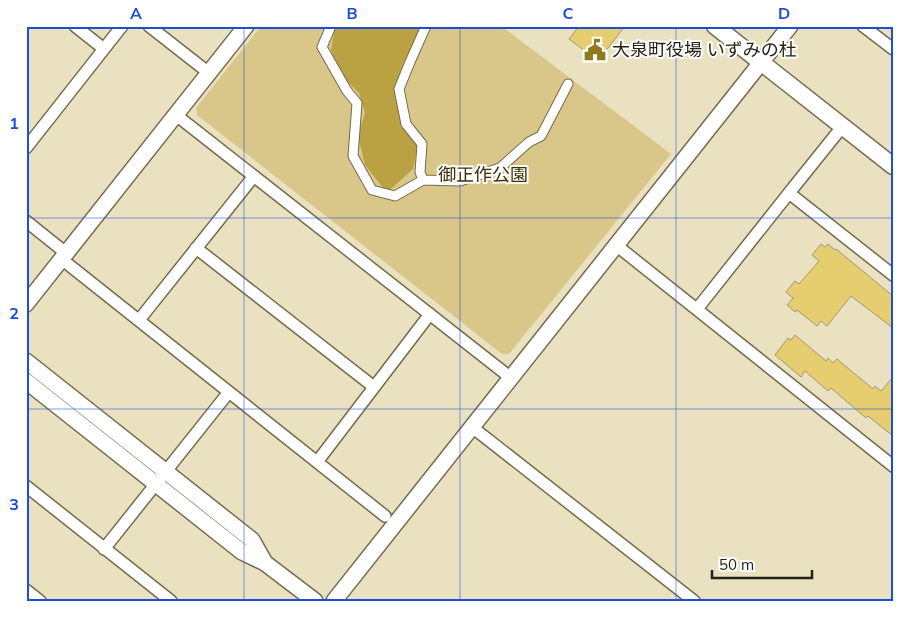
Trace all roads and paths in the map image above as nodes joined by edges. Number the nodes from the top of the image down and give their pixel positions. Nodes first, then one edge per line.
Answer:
1 (76, 26) edge
2 (122, 26) edge
3 (149, 26) edge
4 (246, 26) edge
5 (331, 26) edge
6 (426, 26) edge
7 (716, 26) edge
8 (790, 26) edge
9 (863, 26) edge
10 (104, 49) junction
11 (893, 49) edge
12 (762, 63) junction
13 (209, 73) junction
14 (568, 84) dead end
15 (176, 115) junction
16 (842, 127) junction
17 (26, 148) edge
18 (893, 166) edge
19 (254, 176) junction
20 (423, 180) junction
21 (789, 193) junction
22 (26, 221) edge
23 (616, 245) junction
24 (196, 248) junction
25 (68, 259) junction
26 (893, 275) edge
27 (26, 304) edge
28 (697, 309) junction
29 (430, 314) junction
30 (139, 320) junction
31 (26, 361) edge
32 (511, 378) junction
33 (26, 381) edge
34 (374, 387) junction
35 (229, 392) junction
36 (472, 427) junction
37 (317, 462) junction
38 (893, 466) edge
39 (166, 471) junction
40 (156, 483) junction
41 (26, 486) edge
42 (385, 516) dead end
43 (104, 549) junction
44 (265, 563) junction
45 (26, 590) edge
46 (40, 601) edge
47 (171, 601) edge
48 (315, 601) edge
49 (334, 601) edge
50 (694, 601) edge

1 - 10 street
2 - 10 street
3 - 13 street
4 - 13 street
5 - 20 street
6 - 20 street
7 - 12 main road
8 - 12 street
9 - 11 street
10 - 17 street
12 - 16 main road
12 - 23 street
13 - 15 street
14 - 20 street
15 - 19 street
15 - 25 street
16 - 18 main road
16 - 21 street
19 - 24 street
19 - 29 street
21 - 26 street
21 - 28 street
22 - 25 street
23 - 28 street
23 - 32 street
24 - 30 street
24 - 34 street
25 - 27 street
25 - 30 street
28 - 38 street
29 - 32 street
29 - 34 street
30 - 35 street
31 - 39 street
32 - 36 street
33 - 40 street
34 - 37 street
35 - 37 street
35 - 39 street
36 - 49 street
36 - 50 street
37 - 42 street
39 - 40 street
39 - 44 street
40 - 43 street
40 - 44 street
41 - 43 street
43 - 47 street
44 - 48 street
45 - 46 street

